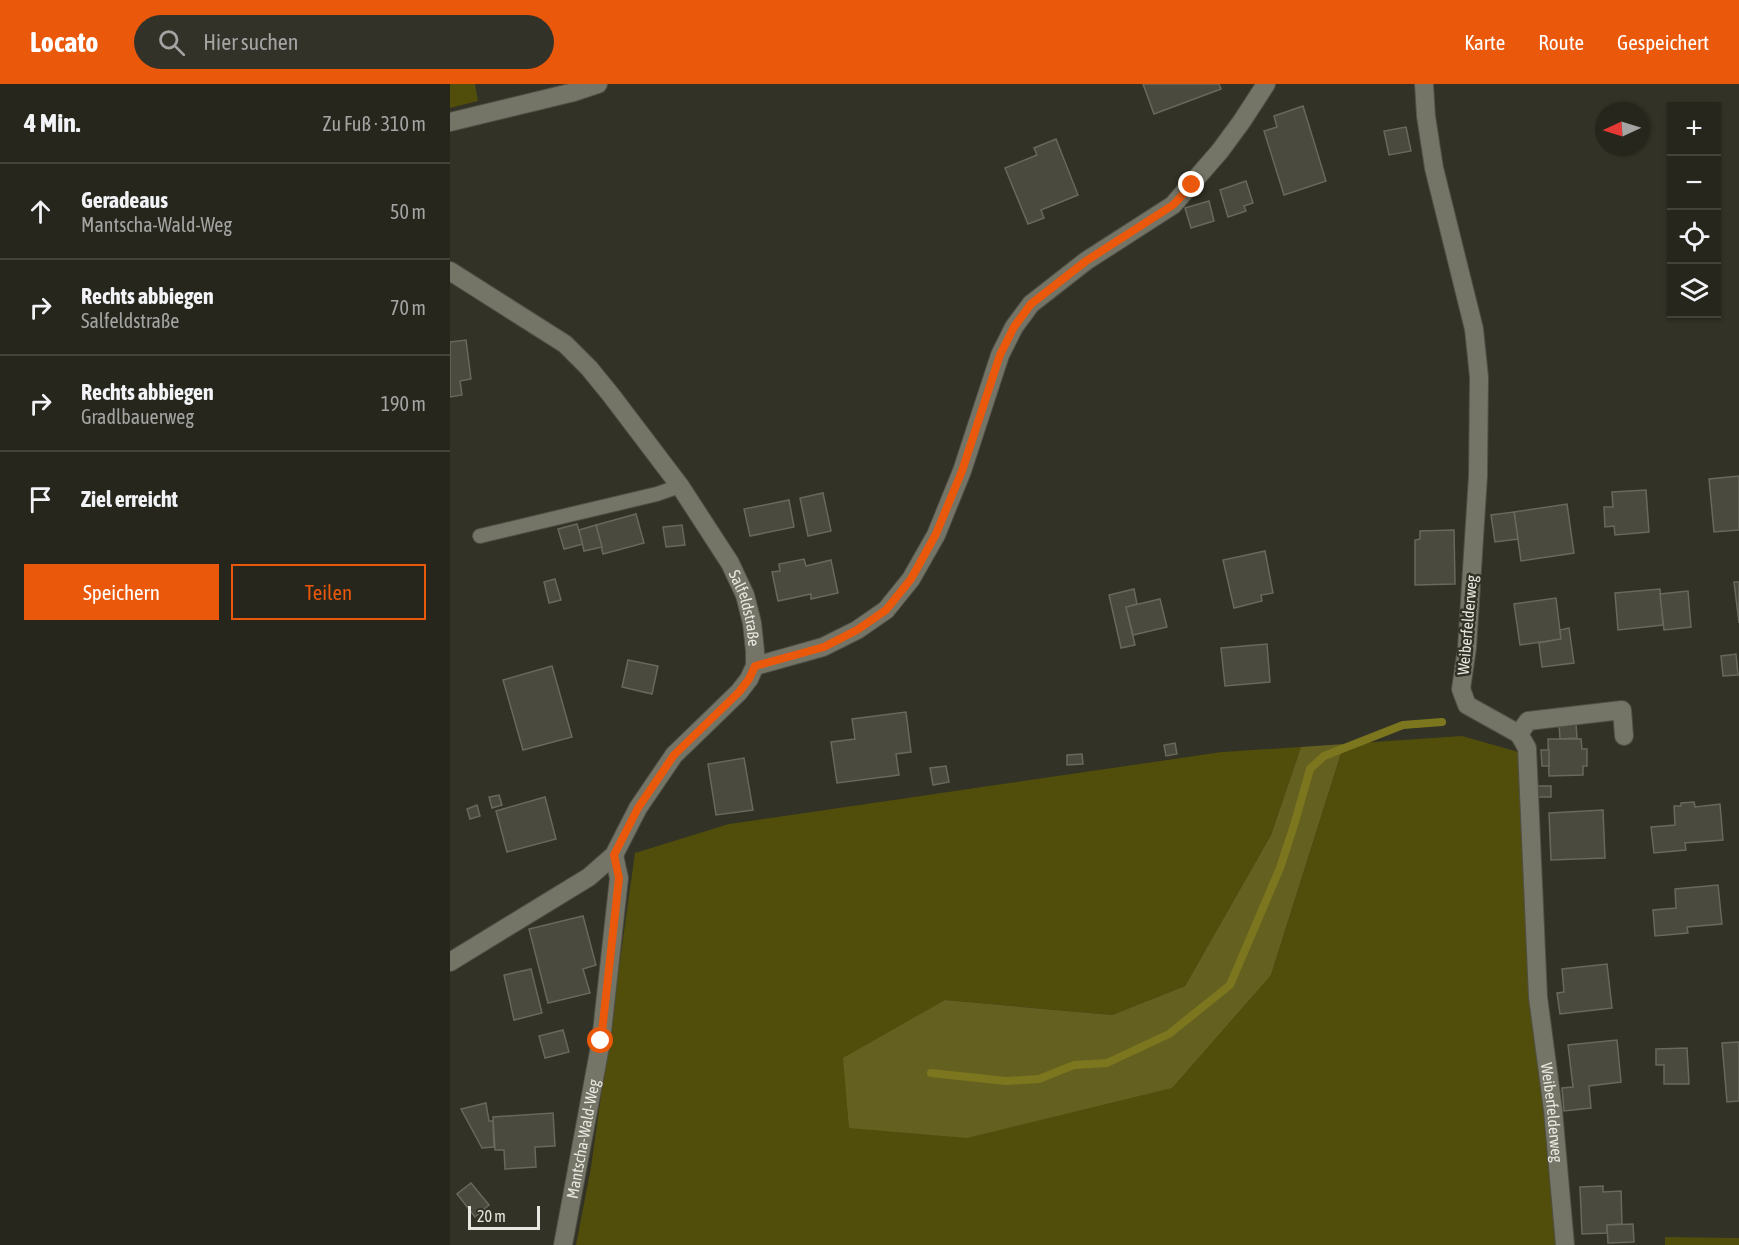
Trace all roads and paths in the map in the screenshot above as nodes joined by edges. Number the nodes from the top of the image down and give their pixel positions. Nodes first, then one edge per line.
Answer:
1 (598, 84) edge
2 (1266, 84) edge
3 (1424, 84) edge
4 (450, 122) edge
5 (450, 272) edge
6 (680, 486) junction
7 (480, 536) dead end
8 (755, 666) junction
9 (1519, 734) junction
10 (1624, 736) dead end
11 (614, 855) junction
12 (450, 962) edge
13 (563, 1245) edge
14 (1565, 1245) edge

1 - 4 street
2 - 8 street
3 - 9 street, Weiberfelderweg
5 - 6 street, Salfeldstraße
6 - 7 lane
6 - 8 street, Salfeldstraße
8 - 11 street, Salfeldstraße
9 - 10 street
9 - 14 street, Weiberfelderweg
11 - 12 street, Salfeldstraße
11 - 13 street, Mantscha-Wald-Weg

